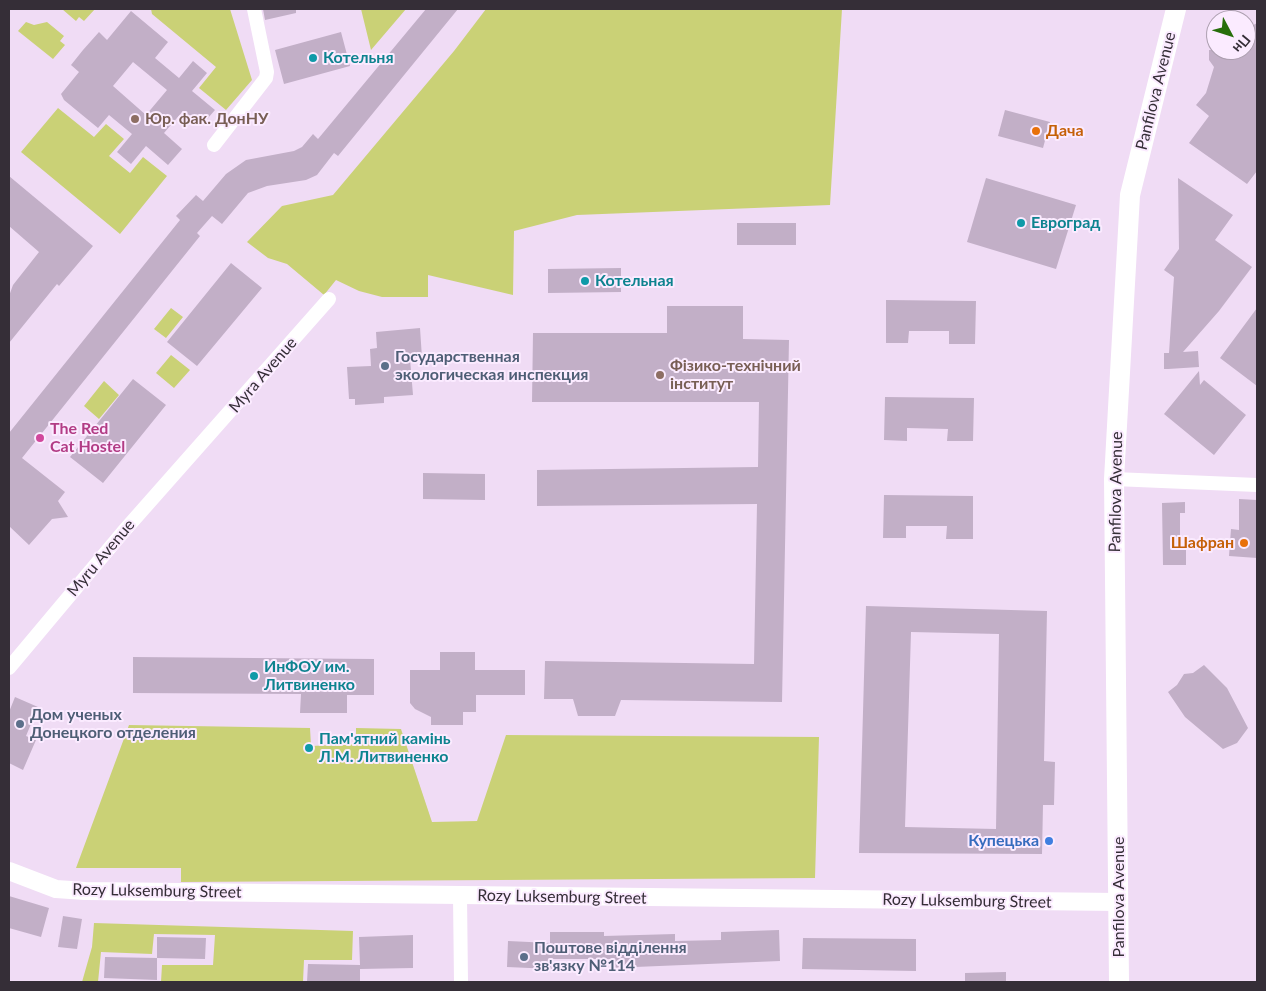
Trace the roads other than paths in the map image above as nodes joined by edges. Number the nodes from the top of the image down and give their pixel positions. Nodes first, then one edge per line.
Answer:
1 (254, 9) edge
2 (1176, 9) edge
3 (214, 145) dead end
4 (329, 299) dead end
5 (1114, 479) junction
6 (1257, 485) edge
7 (9, 668) edge
8 (9, 871) edge
9 (460, 896) junction
10 (1119, 902) junction
11 (461, 982) edge
12 (1119, 982) edge

1 - 3 street
2 - 5 main road, Panfilova Avenue
4 - 7 street, Myru Avenue
5 - 6 street
5 - 10 main road, Panfilova Avenue
8 - 9 street, Rozy Luksemburg Street
9 - 10 street, Rozy Luksemburg Street
9 - 11 street
10 - 12 main road, Panfilova Avenue

